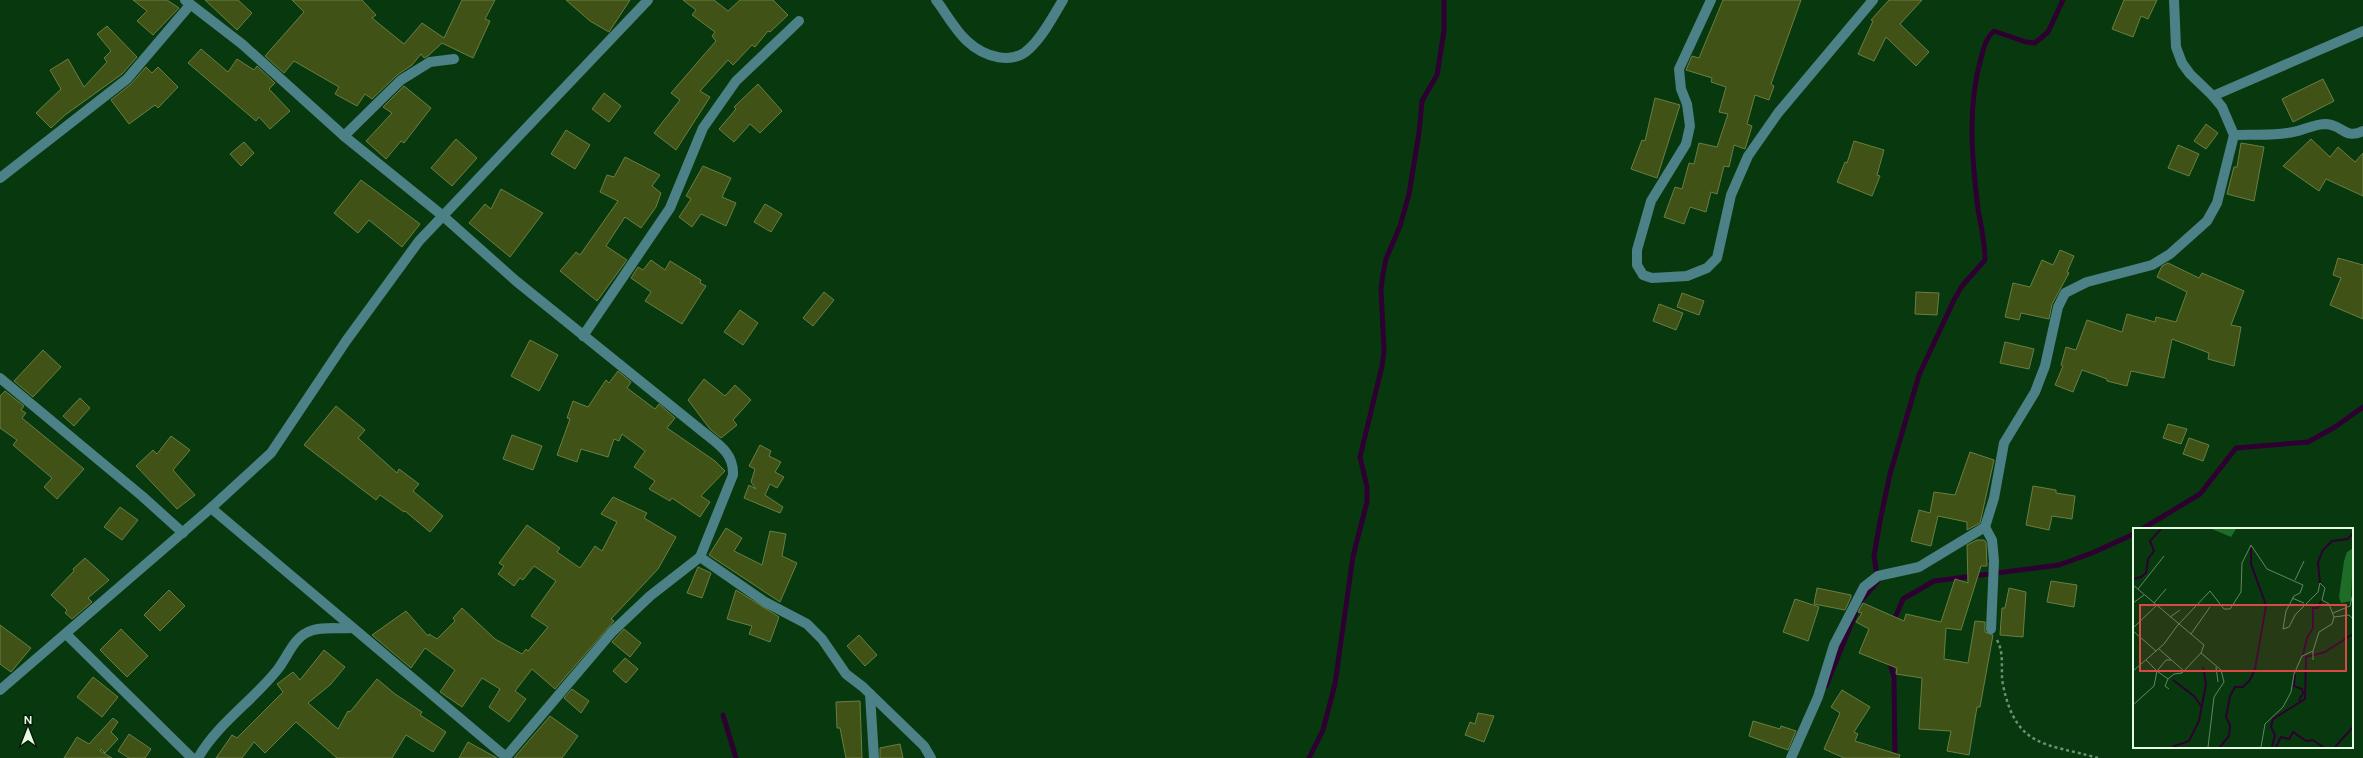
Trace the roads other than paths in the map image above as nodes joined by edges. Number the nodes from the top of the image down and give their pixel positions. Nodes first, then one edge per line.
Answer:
1 (648, 0) edge
2 (936, 0) edge
3 (1063, 0) edge
4 (1711, 0) edge
5 (1873, 0) edge
6 (2174, 0) edge
7 (188, 2) edge
8 (799, 21) dead end
9 (2363, 31) edge
10 (454, 59) dead end
11 (2213, 96) junction
12 (2363, 131) edge
13 (2234, 134) junction
14 (344, 136) junction
15 (0, 178) edge
16 (443, 216) junction
17 (583, 336) junction
18 (0, 378) edge
19 (211, 508) junction
20 (1985, 527) junction
21 (183, 533) junction
22 (700, 557) junction
23 (351, 628) junction
24 (1991, 629) road end
25 (66, 634) junction
26 (2, 685) edge
27 (870, 694) junction
28 (506, 757) edge
29 (192, 758) edge
30 (198, 758) edge
31 (874, 758) edge
32 (931, 758) edge
33 (1791, 758) edge

1 - 16 street
2 - 3 street
4 - 5 street
6 - 11 street
7 - 14 street
7 - 15 street
8 - 17 street
9 - 11 street
10 - 14 street
11 - 13 street
12 - 13 street
13 - 20 street
14 - 16 street
16 - 17 street
16 - 19 street
17 - 22 street
18 - 21 street
19 - 21 street
19 - 23 street
20 - 24 street
20 - 33 street
21 - 25 street
22 - 27 street
22 - 28 street
23 - 28 street
23 - 30 street
25 - 26 street
25 - 29 street
27 - 31 street
27 - 32 street

